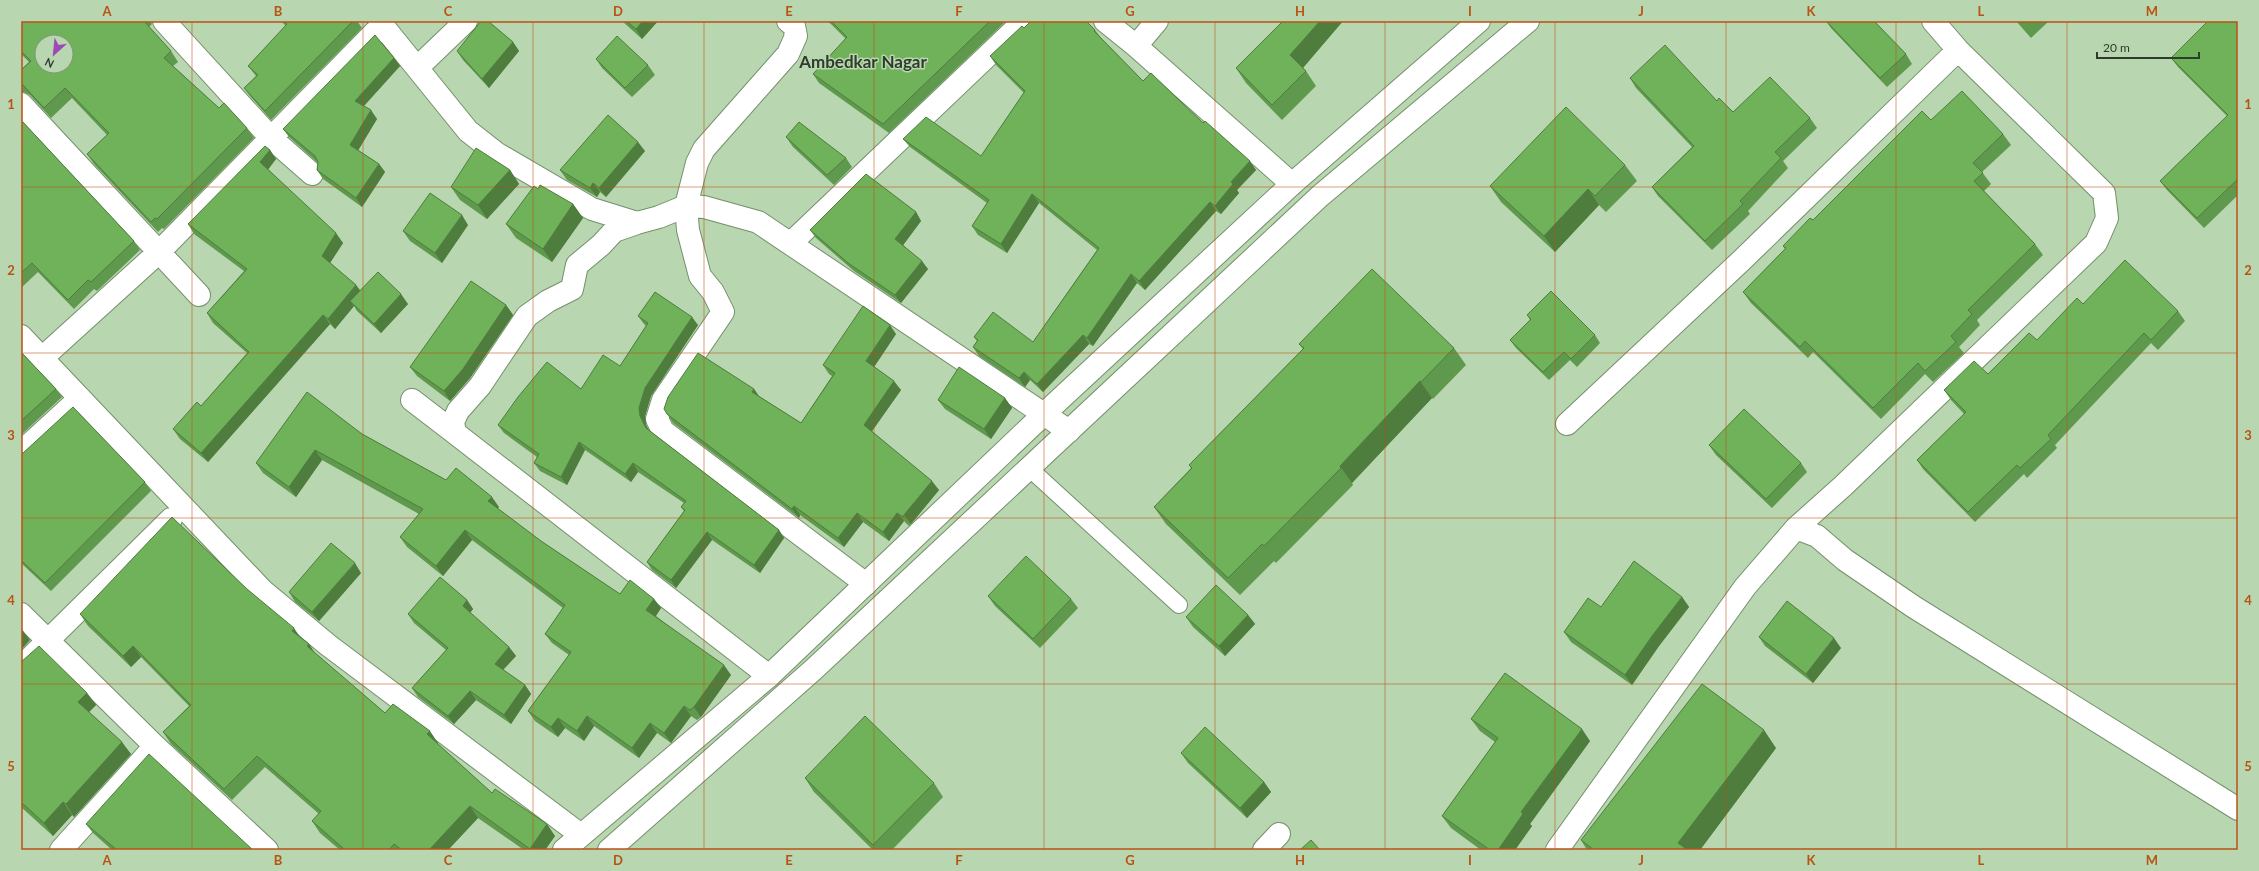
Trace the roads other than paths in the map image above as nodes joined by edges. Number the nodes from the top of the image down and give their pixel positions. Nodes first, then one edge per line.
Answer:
1 (164, 21) edge
2 (466, 21) edge
3 (788, 21) edge
4 (1024, 21) edge
5 (1105, 21) edge
6 (1157, 21) edge
7 (1480, 21) edge
8 (1528, 21) edge
9 (1933, 21) edge
10 (381, 23) edge
11 (1136, 46) junction
12 (1958, 50) junction
13 (417, 68) junction
14 (21, 104) edge
15 (271, 138) junction
16 (312, 174) dead end
17 (1292, 184) junction
18 (686, 206) junction
19 (637, 223) junction
20 (791, 243) junction
21 (160, 251) junction
22 (199, 294) dead end
23 (21, 336) edge
24 (41, 359) junction
25 (80, 398) junction
26 (412, 400) dead end
27 (1045, 413) junction
28 (1567, 424) dead end
29 (1069, 431) junction
30 (454, 433) junction
31 (21, 452) edge
32 (1030, 468) junction
33 (183, 507) junction
34 (1796, 528) junction
35 (866, 584) junction
36 (1179, 604) dead end
37 (21, 614) edge
38 (48, 640) junction
39 (21, 667) edge
40 (769, 676) junction
41 (155, 746) junction
42 (2238, 809) edge
43 (1279, 834) dead end
44 (581, 835) junction
45 (61, 850) edge
46 (267, 850) edge
47 (564, 850) edge
48 (608, 850) edge
49 (1264, 850) edge
50 (1557, 850) edge

1 - 15 street
2 - 13 street
3 - 18 street
4 - 20 street
5 - 11 street
6 - 11 street
7 - 17 street
8 - 29 street
9 - 12 street
10 - 13 street
10 - 15 street
11 - 17 street
12 - 28 street
12 - 34 street
13 - 19 street
14 - 21 street
15 - 16 street
15 - 21 street
17 - 27 street
18 - 19 street
18 - 20 street
18 - 35 street
19 - 30 street
20 - 27 street
21 - 22 street
21 - 24 street
23 - 24 street
24 - 25 street
25 - 31 street
25 - 33 street
26 - 30 street
27 - 29 street
27 - 35 street
29 - 32 street
30 - 40 street
32 - 36 lane
32 - 48 street
33 - 38 street
33 - 44 street
34 - 42 street
34 - 50 street
35 - 40 street
37 - 38 street
38 - 39 street
38 - 41 street
40 - 44 street
41 - 45 street
41 - 46 street
43 - 49 street
44 - 47 street

